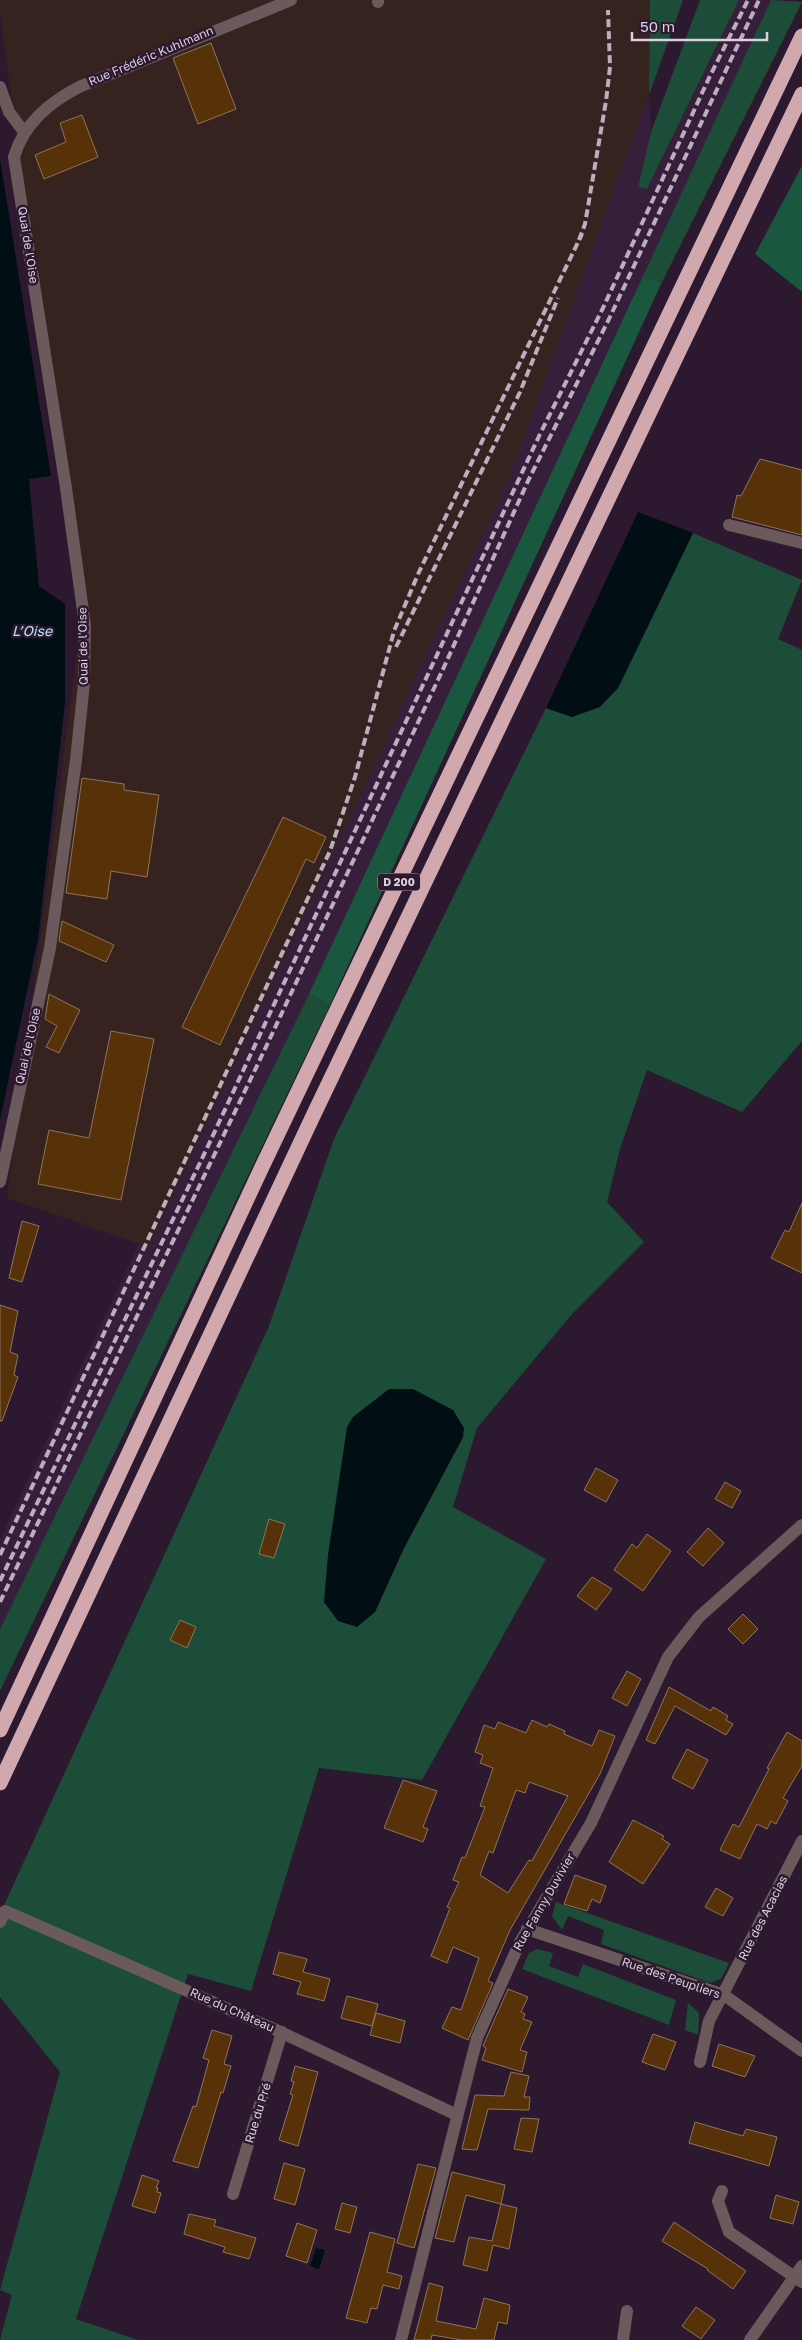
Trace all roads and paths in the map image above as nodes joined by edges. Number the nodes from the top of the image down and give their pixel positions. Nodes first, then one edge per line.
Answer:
1 (290, 0) edge
2 (802, 36) edge
3 (0, 87) edge
4 (802, 94) edge
5 (24, 132) junction
6 (728, 525) dead end
7 (802, 543) edge
8 (0, 1182) edge
9 (802, 1525) edge
10 (0, 1730) edge
11 (0, 1783) edge
12 (802, 1841) edge
13 (3, 1917) edge
14 (527, 1929) junction
15 (724, 1995) junction
16 (282, 2032) junction
17 (802, 2051) edge
18 (700, 2062) dead end
19 (457, 2115) junction
20 (722, 2191) dead end
21 (234, 2194) dead end
22 (800, 2275) edge
23 (627, 2310) dead end
24 (401, 2340) edge
25 (623, 2340) edge
26 (750, 2340) edge

1 - 5 street, Rue Frédéric Kuhlmann
2 - 10 highway, D 200
3 - 5 street
4 - 11 highway, D 200
5 - 8 street, Quai de l'Oise
6 - 7 street
9 - 14 street, Rue Fanny Duvivier
12 - 15 street, Rue des Acacias
13 - 16 street, Rue du Château
14 - 15 street, Rue des Peupliers
14 - 19 street, Rue Fanny Duvivier
15 - 17 street, Rue des Peupliers
15 - 18 street, Rue des Acacias
16 - 19 street, Rue du Château
16 - 21 street, Rue du Pré
19 - 24 street, Rue Fanny Duvivier
20 - 22 street
22 - 26 street
23 - 25 street

